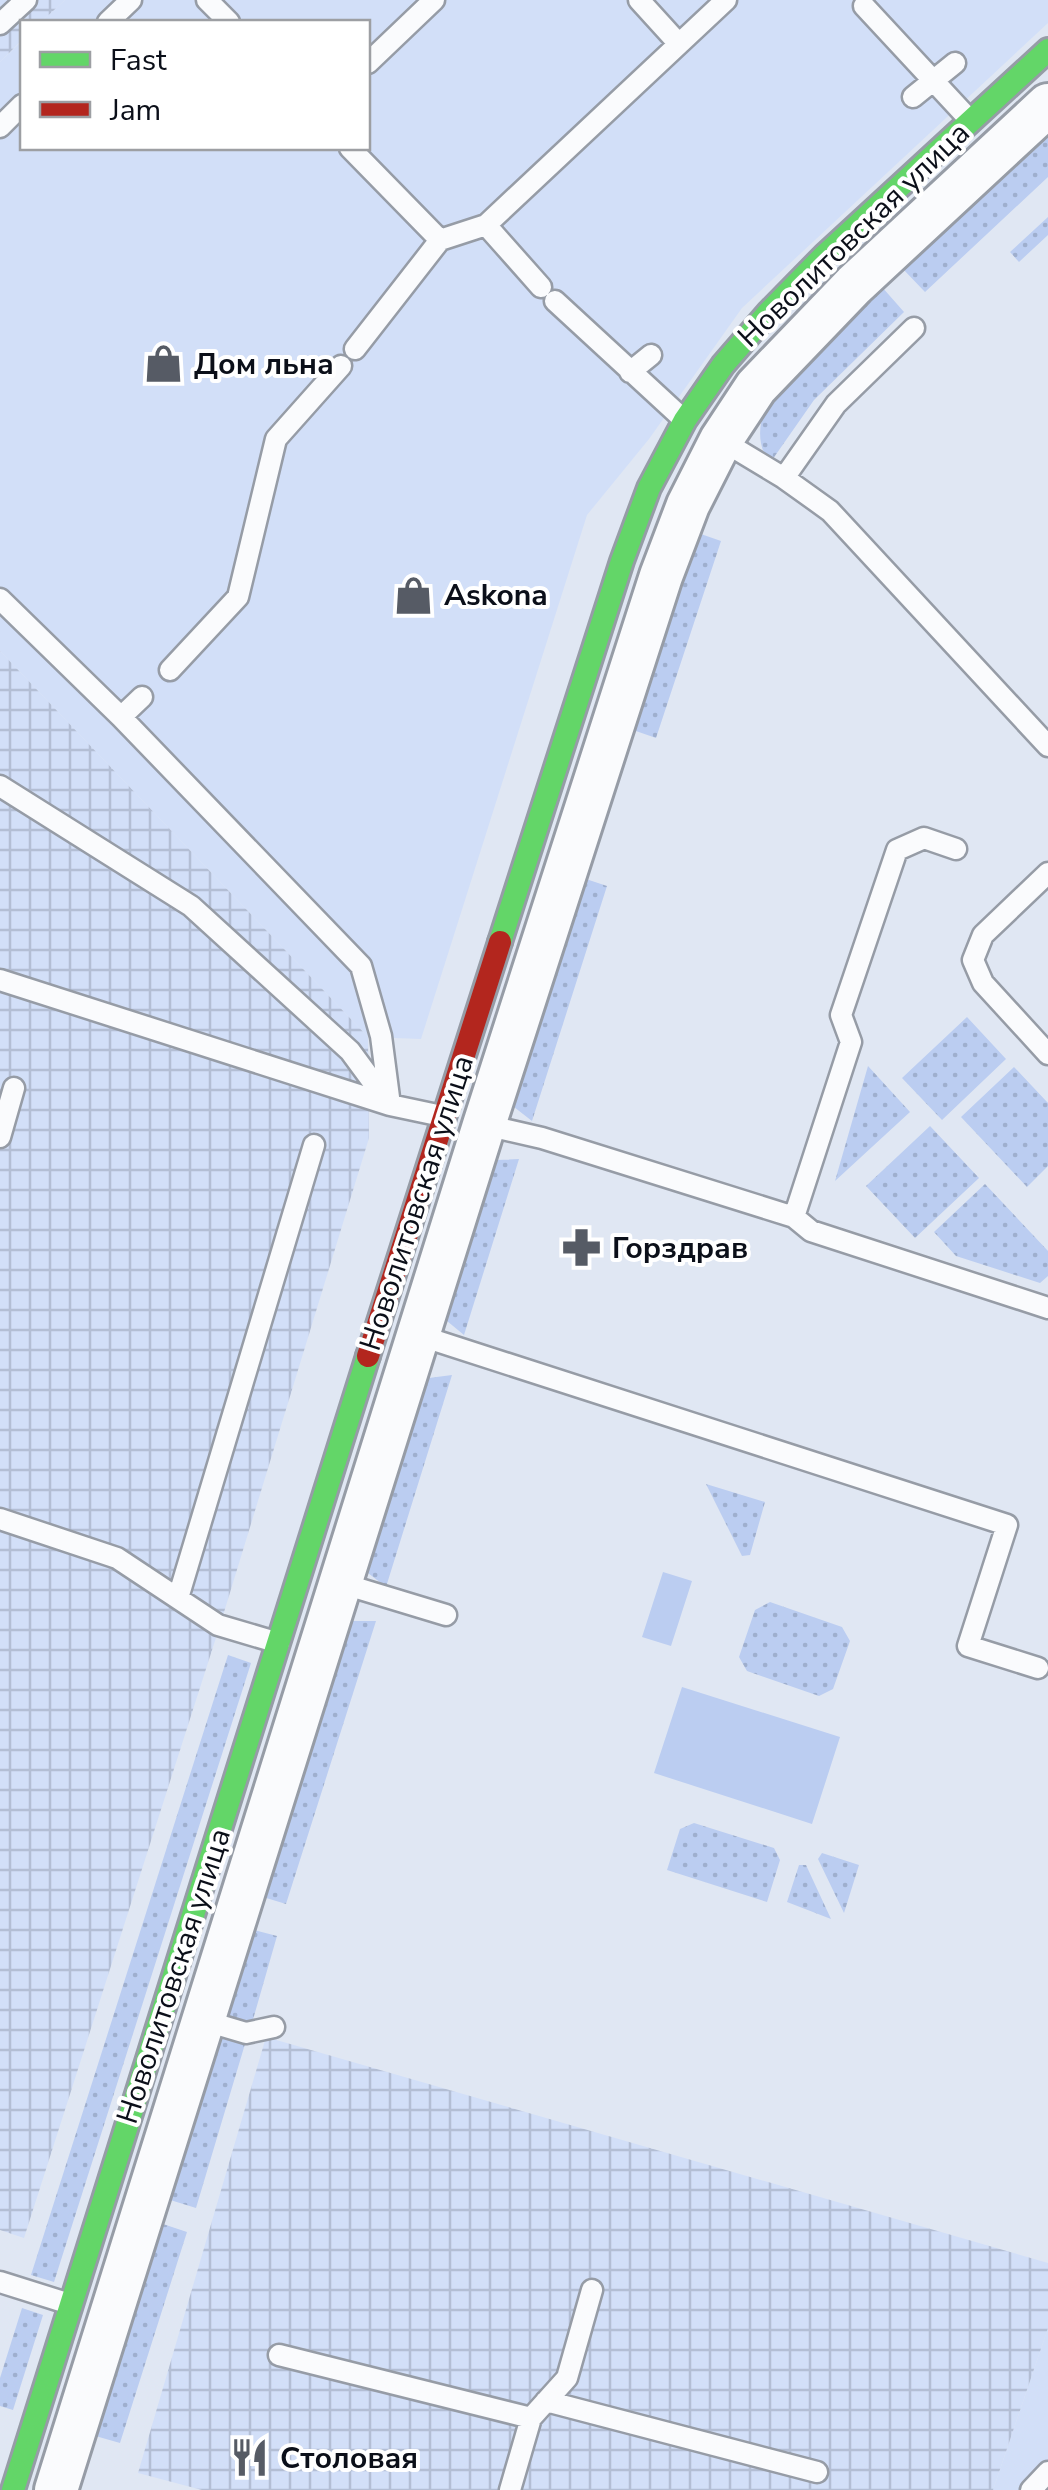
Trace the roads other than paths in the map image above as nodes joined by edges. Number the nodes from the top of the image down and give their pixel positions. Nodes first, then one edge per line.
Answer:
1 (26, 0) edge
2 (131, 0) edge
3 (207, 0) edge
4 (434, 0) edge
5 (639, 0) edge
6 (726, 0) edge
7 (864, 6) dead end
8 (110, 20) edge
9 (227, 20) edge
10 (0, 24) edge
11 (679, 44) junction
12 (1048, 50) edge
13 (370, 61) edge
14 (955, 63) dead end
15 (932, 79) junction
16 (913, 96) dead end
17 (1048, 106) edge
18 (20, 108) edge
19 (0, 127) edge
20 (985, 136) junction
21 (352, 150) edge
22 (486, 225) junction
23 (440, 240) junction
24 (914, 328) dead end
25 (355, 349) dead end
26 (651, 354) dead end
27 (341, 366) dead end
28 (630, 372) junction
29 (703, 430) junction
30 (784, 478) junction
31 (0, 598) edge
32 (170, 670) dead end
33 (142, 697) dead end
34 (121, 717) junction
35 (1048, 746) edge
36 (0, 786) edge
37 (956, 848) dead end
38 (1048, 873) edge
39 (0, 980) edge
40 (1048, 1054) edge
41 (14, 1088) dead end
42 (390, 1105) junction
43 (464, 1121) junction
44 (0, 1137) edge
45 (314, 1146) dead end
46 (794, 1217) junction
47 (1048, 1308) edge
48 (378, 1324) junction
49 (419, 1336) junction
50 (0, 1519) edge
51 (321, 1578) junction
52 (178, 1598) junction
53 (446, 1615) dead end
54 (299, 1649) junction
55 (1038, 1668) dead end
56 (183, 2014) junction
57 (274, 2027) dead end
58 (0, 2282) edge
59 (592, 2290) dead end
60 (89, 2310) junction
61 (279, 2355) dead end
62 (546, 2401) junction
63 (531, 2418) junction
64 (818, 2472) dead end
65 (1048, 2472) edge
66 (13, 2490) edge
67 (56, 2490) edge
68 (510, 2490) edge
69 (1030, 2490) edge

1 - 10 lane
2 - 8 lane
3 - 9 lane
4 - 13 lane
5 - 11 lane
6 - 11 lane
7 - 15 lane
11 - 22 lane
12 - 20 street, Новолитовская улица
14 - 15 lane
15 - 16 lane
15 - 20 lane
17 - 20 street, Новолитовская улица
18 - 19 lane
20 - 29 street, Новолитовская улица
21 - 23 lane
22 - 23 lane
22 - 28 lane
23 - 25 lane
24 - 30 lane
26 - 28 lane
27 - 32 lane
28 - 29 lane
29 - 30 lane
29 - 43 street, Новолитовская улица
30 - 35 lane
31 - 34 lane
33 - 34 lane
34 - 42 lane
36 - 42 lane
37 - 46 lane
38 - 40 lane
39 - 42 lane
41 - 44 lane
42 - 43 lane
43 - 46 lane
43 - 48 street, Новолитовская улица
43 - 49 street, Новолитовская улица
45 - 52 lane
46 - 47 lane
48 - 49 lane
48 - 51 street, Новолитовская улица
49 - 51 street, Новолитовская улица
49 - 55 lane
50 - 52 lane
51 - 53 lane
51 - 54 street, Новолитовская улица
52 - 54 lane
54 - 56 street, Новолитовская улица
56 - 57 lane
56 - 60 street, Новолитовская улица
58 - 60 lane
59 - 62 lane
60 - 66 street, Новолитовская улица
60 - 67 street, Новолитовская улица
61 - 63 lane
62 - 63 lane
62 - 64 lane
63 - 68 lane
65 - 69 lane

